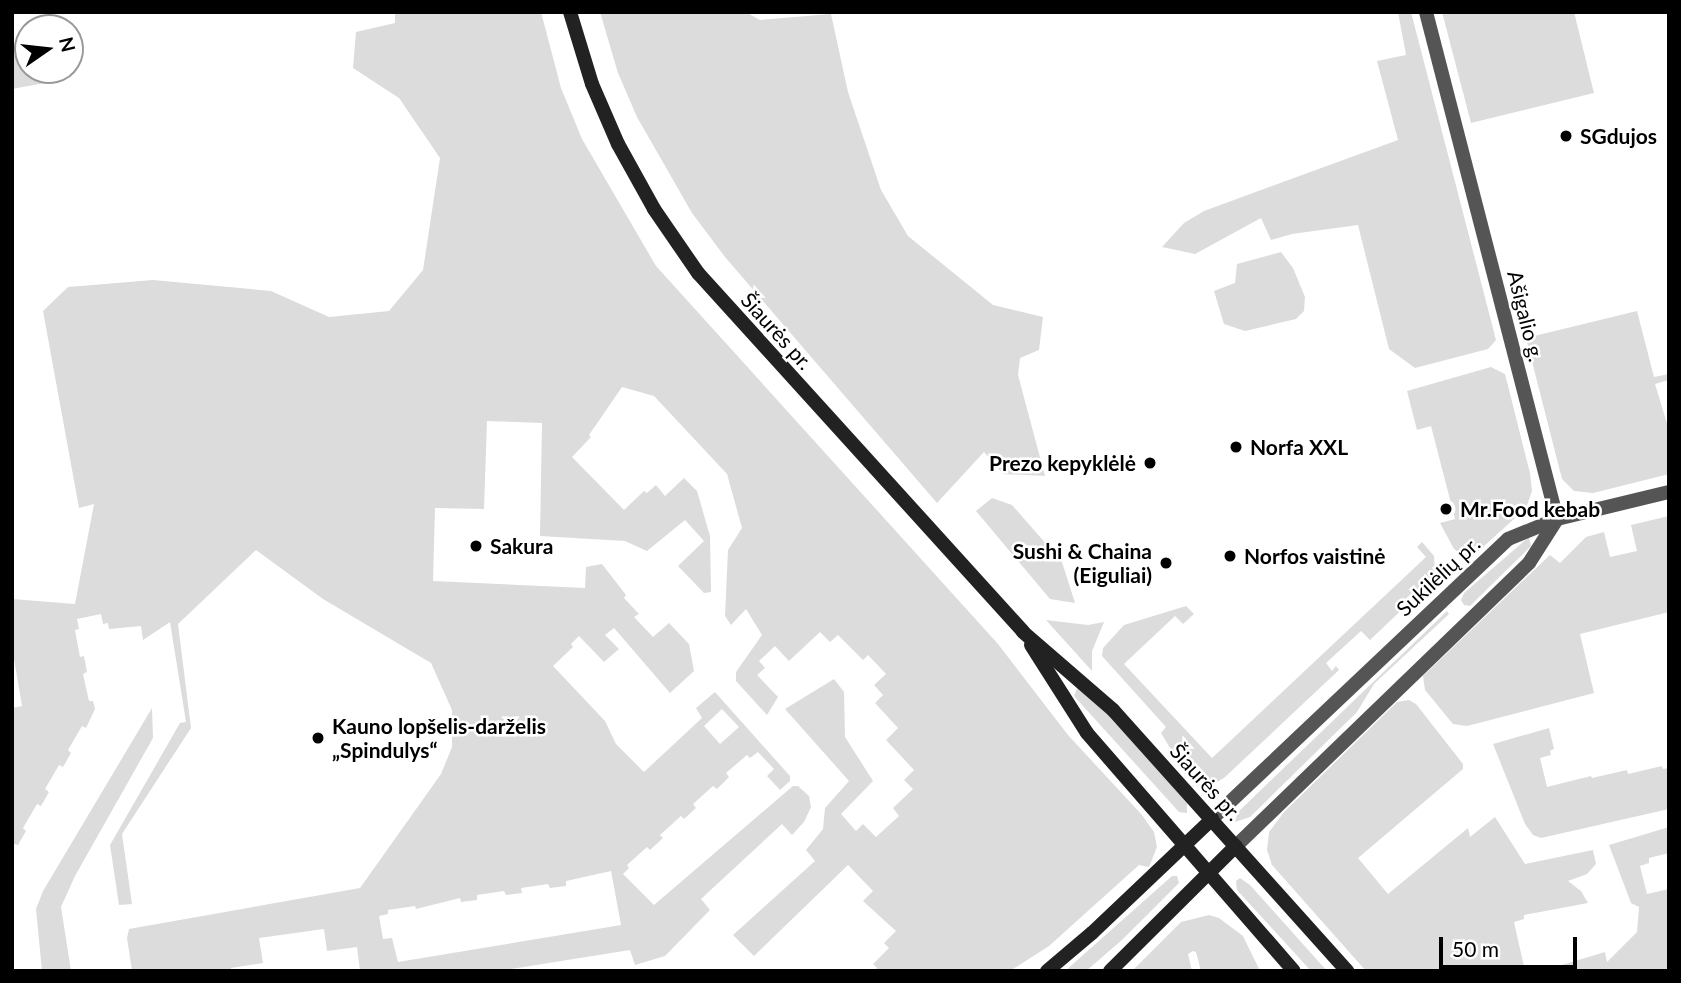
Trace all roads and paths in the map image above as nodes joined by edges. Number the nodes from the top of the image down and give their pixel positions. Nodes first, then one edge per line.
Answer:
1 (570, 12) edge
2 (1426, 12) edge
3 (1669, 492) edge
4 (1556, 519) junction
5 (1023, 632) junction
6 (1212, 819) junction
7 (1186, 846) junction
8 (1236, 846) junction
9 (1209, 873) junction
10 (1047, 971) edge
11 (1110, 971) edge
12 (1294, 971) edge
13 (1347, 971) edge

1 - 5 main road, Šiaurės pr.
2 - 4 street, Ašigalio g.
3 - 4 street
4 - 6 street, Sukilėlių pr.
4 - 8 street
5 - 6 main road, Šiaurės pr.
5 - 7 main road, Šiaurės pr.
6 - 7 main road, Sukilėlių pr.
6 - 8 main road, Šiaurės pr.
7 - 9 main road, Šiaurės pr.
7 - 10 main road, Sukilėlių pr.
8 - 9 main road
8 - 13 main road, Šiaurės pr.
9 - 11 main road
9 - 12 main road, Šiaurės pr.

